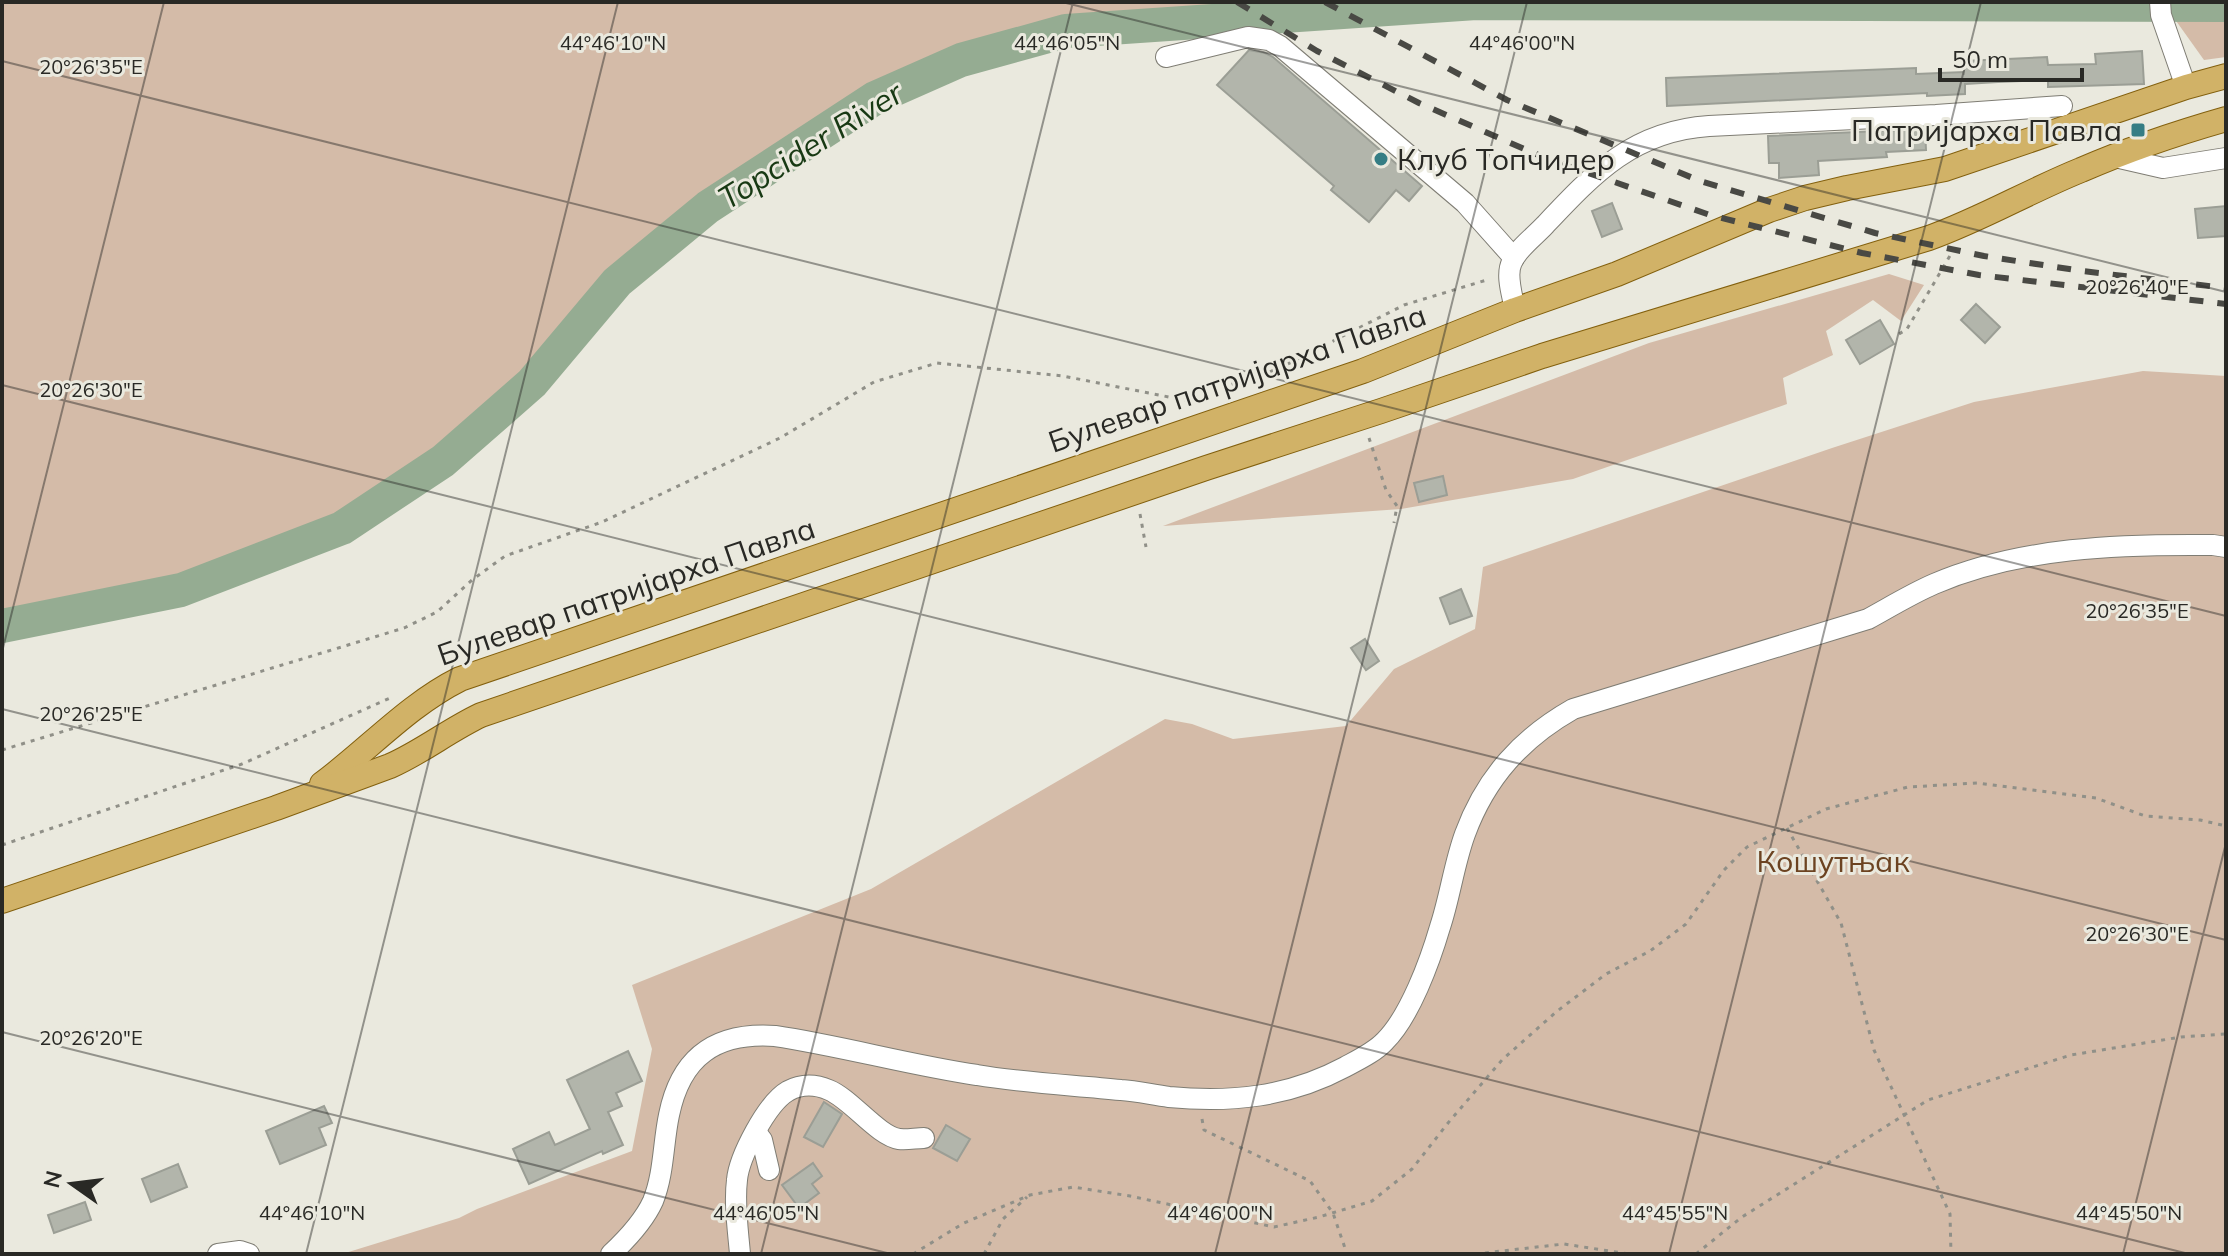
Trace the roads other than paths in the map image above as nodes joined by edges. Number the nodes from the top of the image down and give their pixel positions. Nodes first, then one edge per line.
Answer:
1 (2160, 8) edge
2 (1166, 57) dead end
3 (2226, 76) edge
4 (2186, 87) junction
5 (2062, 106) dead end
6 (2226, 119) edge
7 (2115, 157) junction
8 (2226, 158) edge
9 (1512, 266) junction
10 (1515, 310) junction
11 (2226, 547) edge
12 (299, 800) junction
13 (2, 901) edge
14 (756, 1132) junction
15 (924, 1138) dead end
16 (769, 1170) dead end
17 (218, 1254) edge
18 (249, 1254) edge
19 (611, 1254) edge
20 (740, 1254) edge

1 - 4 street
2 - 9 street
3 - 4 main road, Булевар патријарха Павла
4 - 10 main road, Булевар патријарха Павла
5 - 9 street
6 - 7 main road, Булевар патријарха Павла
7 - 8 street
7 - 12 main road, Булевар патријарха Павла
9 - 10 street
10 - 12 main road, Булевар патријарха Павла
11 - 19 street
12 - 13 main road, Булевар патријарха Павла
14 - 15 street
14 - 16 street
14 - 20 street
17 - 18 street

